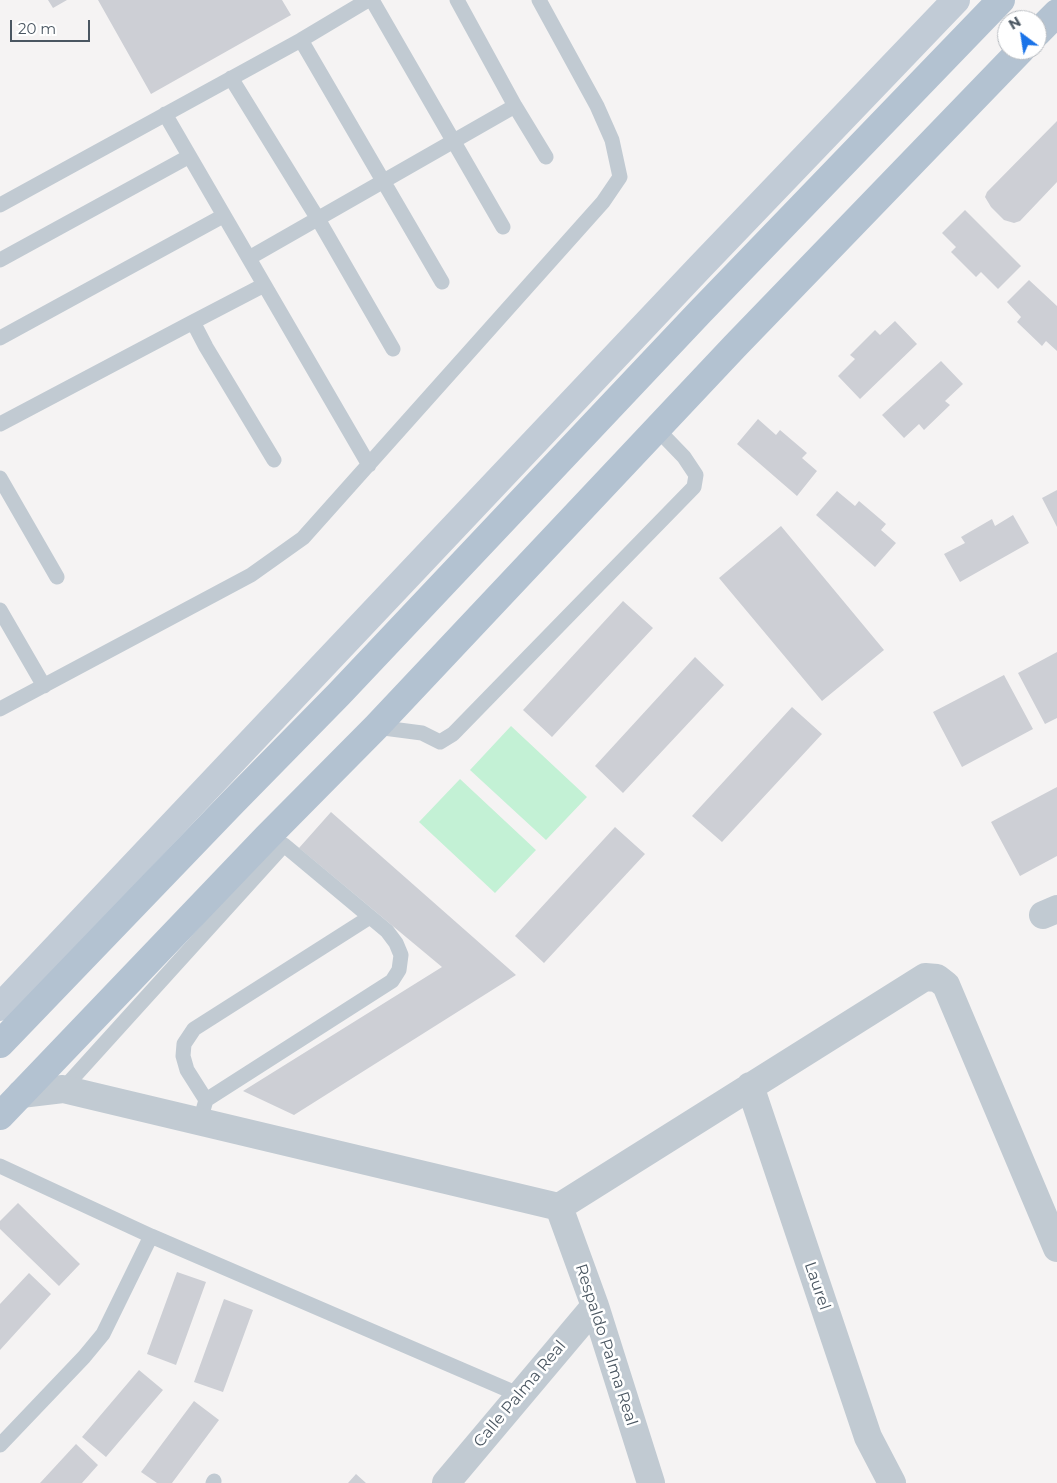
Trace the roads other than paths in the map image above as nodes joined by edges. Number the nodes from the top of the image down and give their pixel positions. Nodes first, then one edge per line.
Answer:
1 (370, 0) edge
2 (457, 0) edge
3 (539, 0) edge
4 (956, 0) edge
5 (1001, 0) edge
6 (1057, 12) edge
7 (1047, 23) edge
8 (301, 40) junction
9 (1011, 60) edge
10 (231, 78) junction
11 (515, 106) junction
12 (165, 114) junction
13 (455, 141) junction
14 (188, 157) junction
15 (546, 157) dead end
16 (383, 182) junction
17 (0, 205) edge
18 (223, 216) junction
19 (318, 219) junction
20 (503, 226) dead end
21 (248, 258) junction
22 (0, 260) edge
23 (442, 282) dead end
24 (264, 285) junction
25 (193, 322) junction
26 (0, 338) edge
27 (393, 349) dead end
28 (0, 424) edge
29 (657, 429) junction
30 (274, 460) dead end
31 (369, 465) junction
32 (0, 478) edge
33 (57, 577) dead end
34 (0, 610) edge
35 (44, 686) junction
36 (0, 710) edge
37 (376, 727) junction
38 (275, 841) junction
39 (370, 917) junction
40 (0, 1007) edge
41 (0, 1044) edge
42 (750, 1086) junction
43 (63, 1089) junction
44 (21, 1094) junction
45 (203, 1111) junction
46 (0, 1116) edge
47 (0, 1166) edge
48 (559, 1207) junction
49 (151, 1236) junction
50 (1057, 1248) edge
51 (594, 1306) junction
52 (520, 1395) junction
53 (0, 1446) edge
54 (446, 1483) edge
55 (651, 1483) edge
56 (892, 1483) edge

1 - 8 lane
1 - 13 lane
2 - 11 lane
3 - 31 lane
4 - 40 street
5 - 41 main road
6 - 7 main road
8 - 10 lane
8 - 16 lane
9 - 29 main road
10 - 12 lane
10 - 19 lane
11 - 13 lane
11 - 15 lane
12 - 14 lane
12 - 17 lane
13 - 16 lane
13 - 20 lane
14 - 18 lane
14 - 22 lane
16 - 19 lane
16 - 23 lane
18 - 21 lane
18 - 26 lane
19 - 21 lane
19 - 27 lane
21 - 24 lane
24 - 25 lane
24 - 31 lane
25 - 28 lane
25 - 30 lane
29 - 37 main road
29 - 37 lane
31 - 35 lane
32 - 33 lane
34 - 35 lane
35 - 36 lane
37 - 38 main road
38 - 39 lane
38 - 43 lane
38 - 44 main road
39 - 45 lane
39 - 45 lane
42 - 48 street
42 - 50 street
42 - 56 street, Laurel
43 - 44 street
43 - 45 street
44 - 46 main road
45 - 48 street
47 - 49 lane
48 - 51 street, Respaldo Palma Real
49 - 52 lane
49 - 53 lane
51 - 52 street, Calle Palma Real
51 - 55 street, Respaldo Palma Real
52 - 54 street, Calle Palma Real

